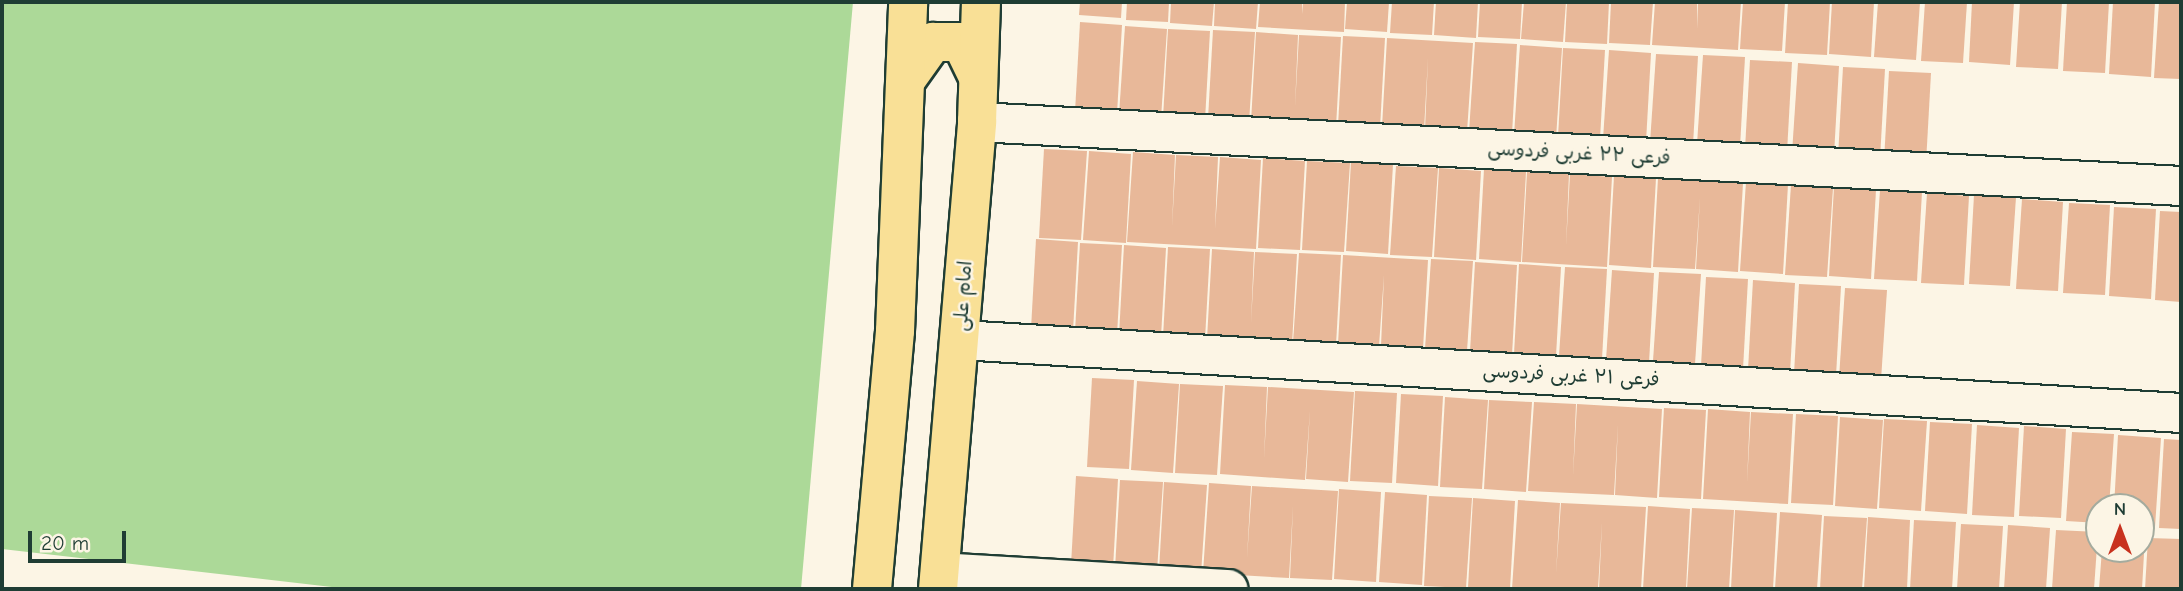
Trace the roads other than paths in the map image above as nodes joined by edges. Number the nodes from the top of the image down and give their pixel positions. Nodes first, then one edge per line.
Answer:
1 (908, 2) edge
2 (981, 2) edge
3 (978, 77) junction
4 (906, 80) junction
5 (977, 122) junction
6 (2181, 186) edge
7 (961, 340) junction
8 (2181, 413) edge
9 (939, 581) edge
10 (872, 589) edge
11 (1228, 589) edge

1 - 4 main road
2 - 3 main road, امام علی
3 - 4 main road
3 - 5 main road, امام علی
4 - 10 main road
5 - 6 street, فرعی ۲۲ غربی فردوسی
5 - 7 main road, امام علی
7 - 8 street, فرعی ۲۱ غربی فردوسی
7 - 9 main road, امام علی
9 - 11 street

